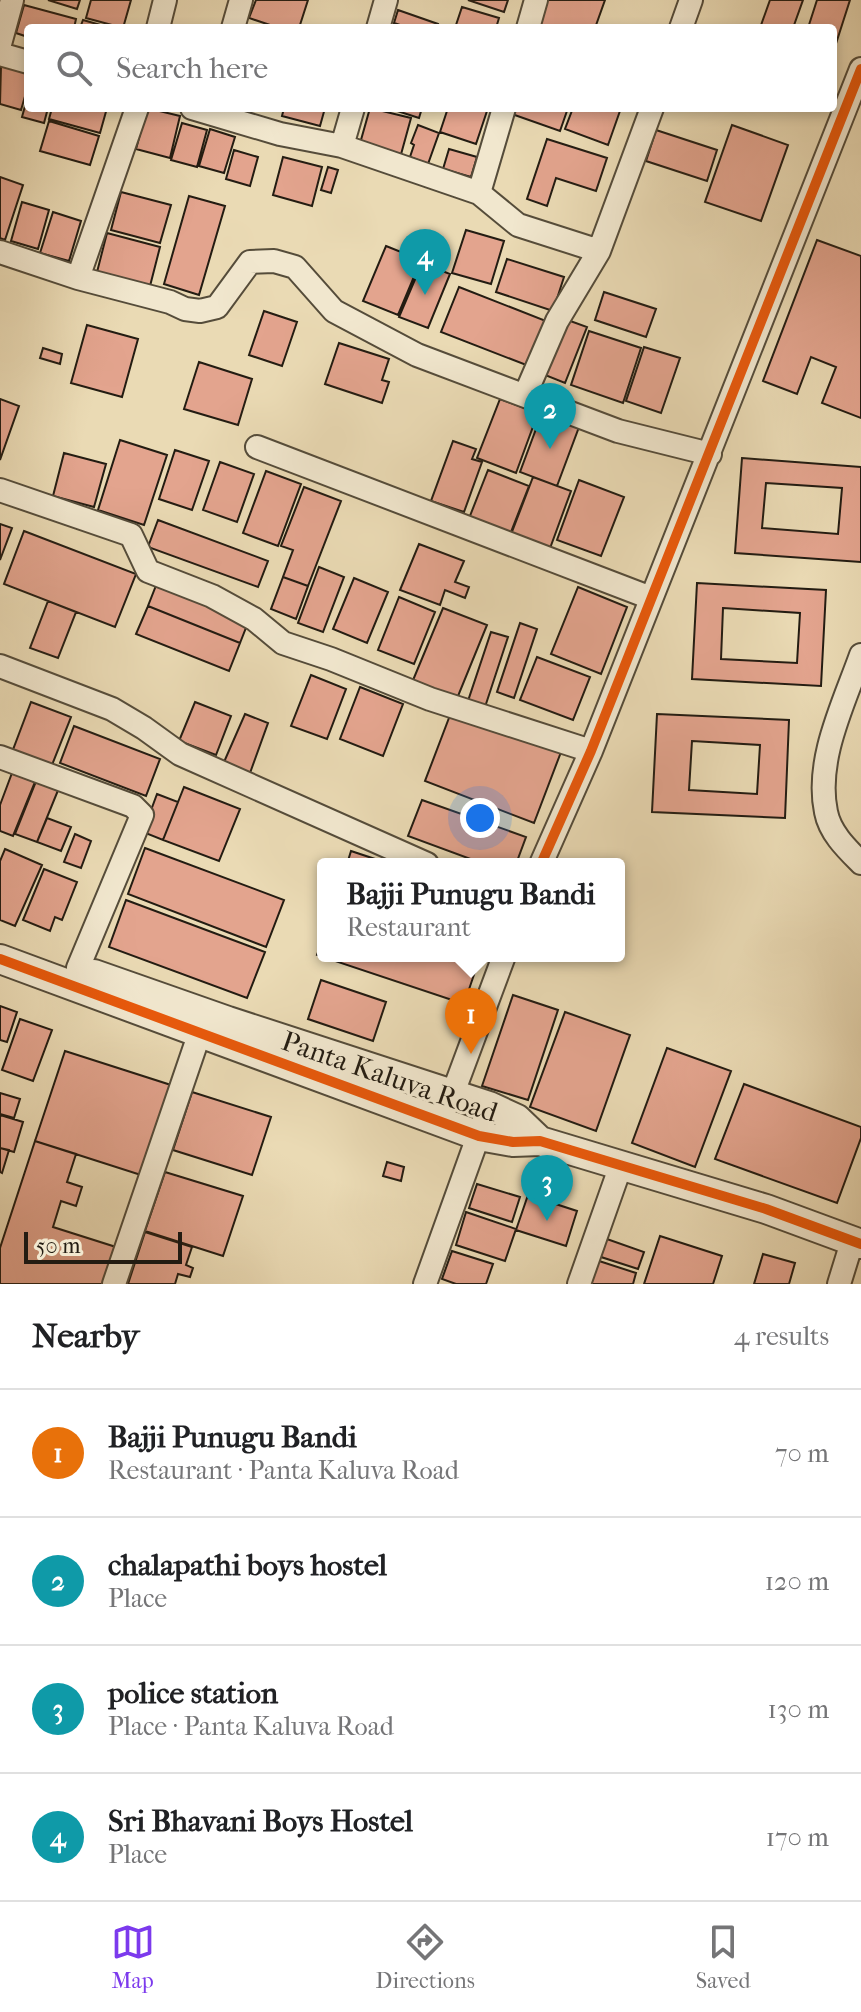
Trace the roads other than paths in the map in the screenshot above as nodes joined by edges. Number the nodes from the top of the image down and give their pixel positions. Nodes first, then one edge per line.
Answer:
1 (12, 0) edge
2 (165, 0) edge
3 (241, 0) edge
4 (386, 0) edge
5 (536, 0) edge
6 (691, 0) edge
7 (159, 24) edge
8 (234, 24) edge
9 (379, 24) edge
10 (529, 24) edge
11 (682, 24) edge
12 (0, 44) edge
13 (0, 54) edge
14 (24, 61) edge
15 (861, 69) edge
16 (136, 112) edge
17 (213, 112) edge
18 (352, 112) edge
19 (503, 112) edge
20 (651, 112) edge
21 (342, 146) junction
22 (479, 193) junction
23 (599, 251) junction
24 (0, 252) edge
25 (78, 278) junction
26 (525, 395) junction
27 (257, 447) dead end
28 (710, 454) junction
29 (0, 490) edge
30 (651, 598) junction
31 (861, 655) edge
32 (0, 666) edge
33 (591, 751) junction
34 (0, 757) edge
35 (850, 841) edge
36 (414, 858) edge
37 (544, 858) edge
38 (861, 863) edge
39 (0, 940) edge
40 (0, 959) edge
41 (502, 962) edge
42 (78, 968) junction
43 (199, 1035) junction
44 (453, 1093) junction
45 (489, 1106) junction
46 (438, 1122) junction
47 (479, 1136) junction
48 (540, 1141) junction
49 (621, 1165) junction
50 (857, 1243) edge
51 (114, 1284) edge
52 (425, 1284) edge
53 (579, 1284) edge
54 (839, 1284) edge

1 - 12 street
2 - 7 street
3 - 8 street
4 - 9 street
5 - 10 street
6 - 11 street
13 - 14 street
15 - 28 street
16 - 25 street
17 - 21 street
18 - 21 street
19 - 22 street
20 - 23 street
21 - 22 street
22 - 23 street
23 - 26 street
24 - 25 street
25 - 26 street
26 - 28 street
27 - 30 street
28 - 30 street
29 - 33 street
30 - 33 street
31 - 35 street
32 - 36 street
33 - 37 street
34 - 42 street
35 - 38 street
39 - 42 street, Panta Kaluva Road
40 - 43 street, Panta Kaluva Road
41 - 44 street
42 - 44 street, Panta Kaluva Road
43 - 46 street, Panta Kaluva Road
43 - 51 street
44 - 45 street, Panta Kaluva Road
44 - 46 street
45 - 47 street
45 - 48 street, Panta Kaluva Road
46 - 47 street, Panta Kaluva Road
47 - 48 street, Panta Kaluva Road
47 - 52 street
48 - 49 street, Panta Kaluva Road
49 - 50 street, Panta Kaluva Road
49 - 53 street
50 - 54 street

